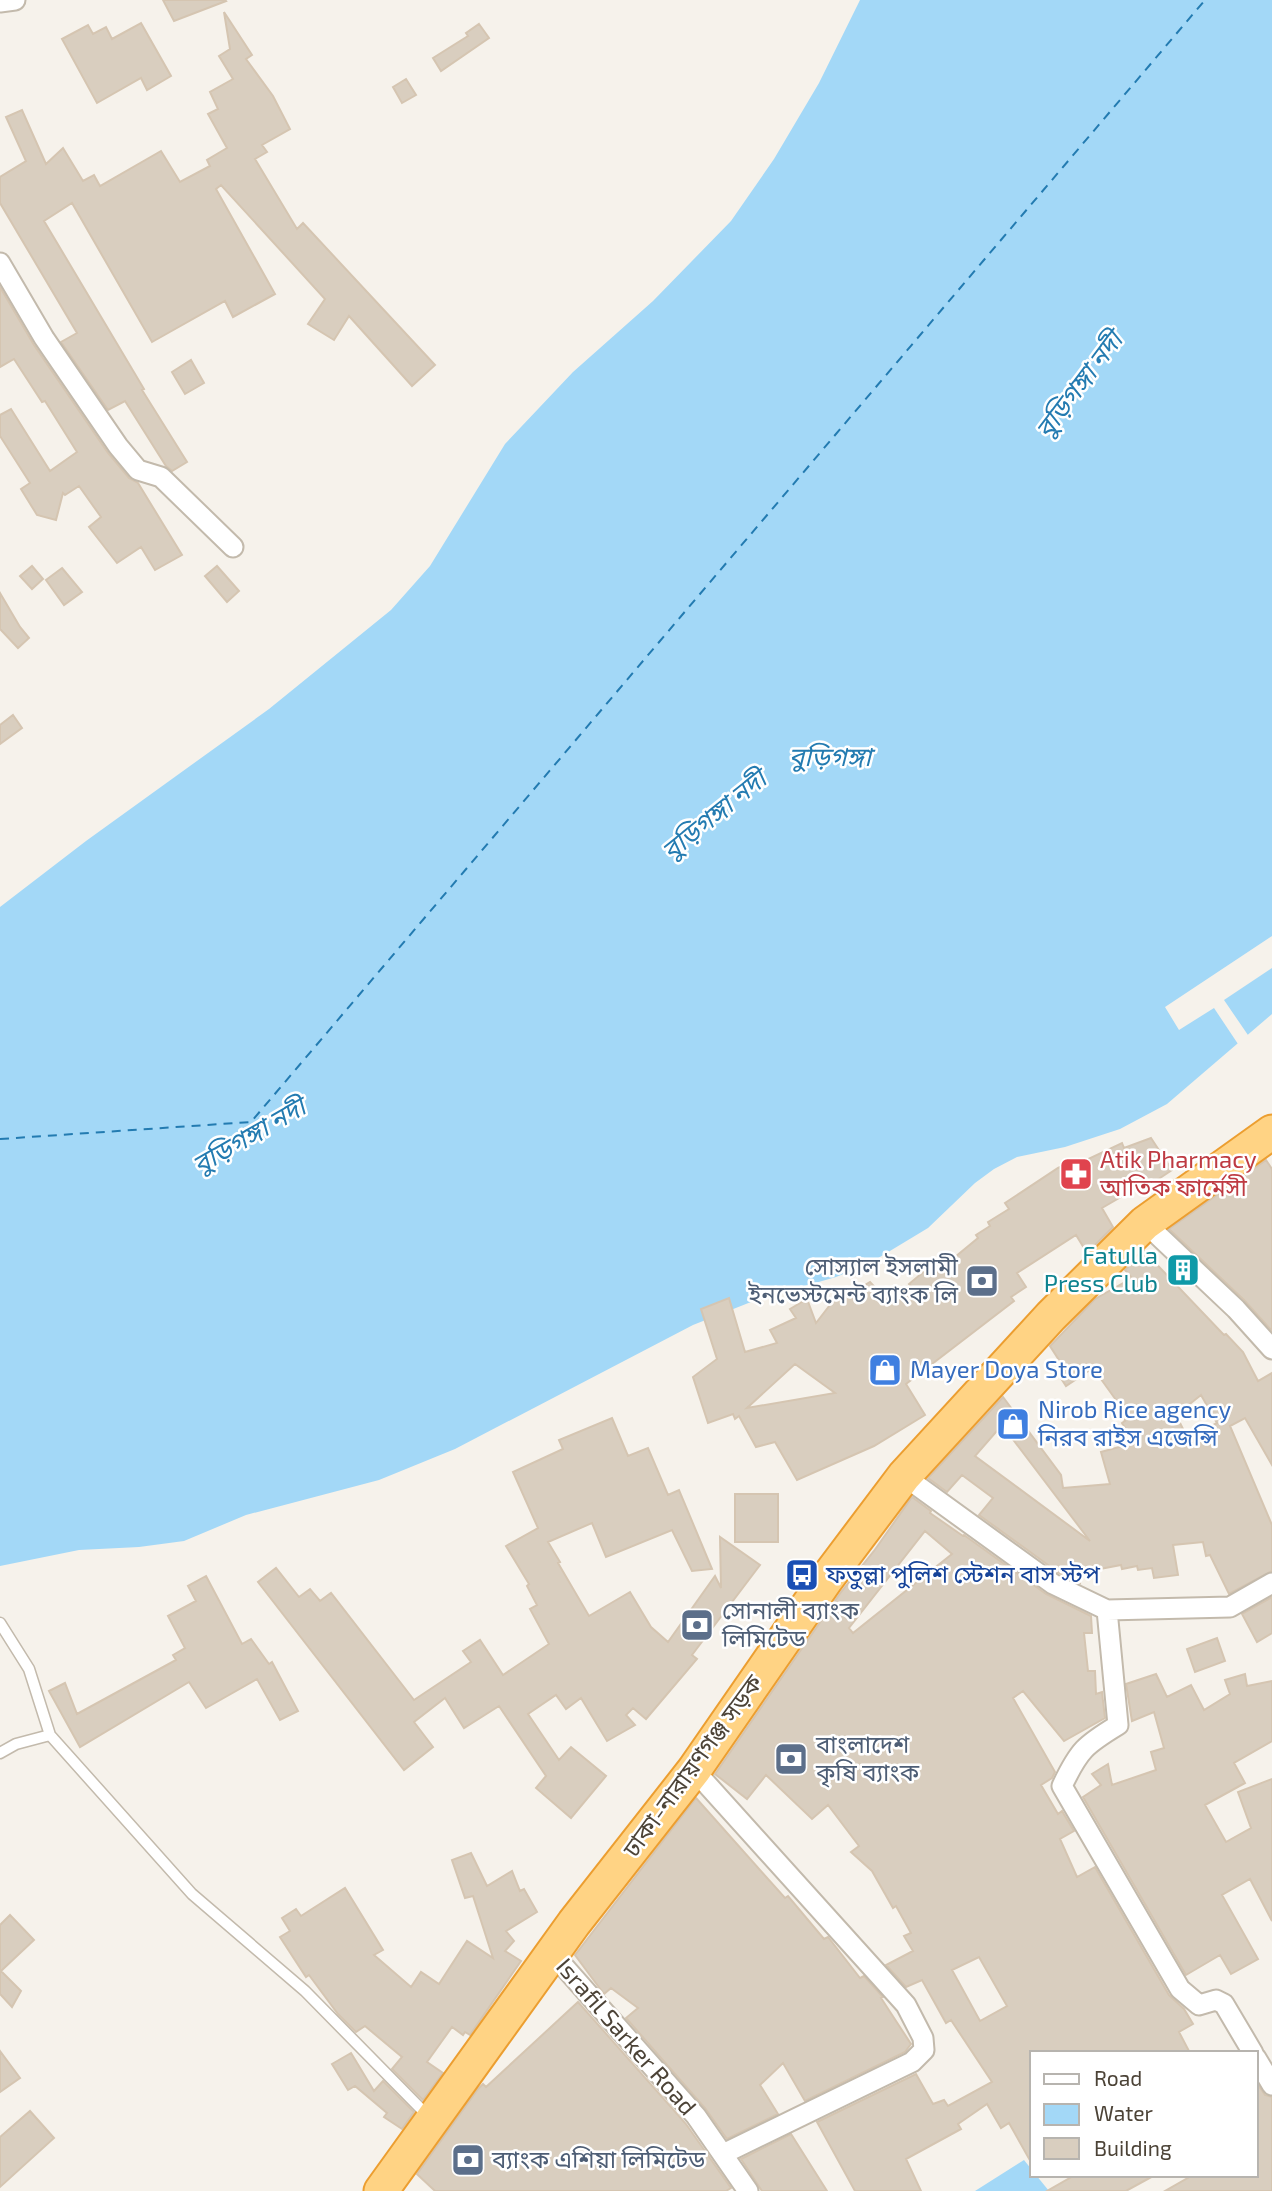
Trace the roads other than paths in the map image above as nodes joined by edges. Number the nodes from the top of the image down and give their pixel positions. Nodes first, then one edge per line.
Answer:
1 (15, 0) edge
2 (0, 2) edge
3 (0, 263) edge
4 (233, 547) dead end
5 (1272, 1132) edge
6 (1146, 1223) junction
7 (1272, 1349) edge
8 (904, 1476) junction
9 (1272, 1583) edge
10 (1107, 1610) junction
11 (0, 1623) edge
12 (50, 1735) junction
13 (0, 1753) edge
14 (694, 1770) junction
15 (552, 1953) junction
16 (1252, 2051) edge
17 (1258, 2062) edge
18 (1272, 2085) edge
19 (433, 2122) junction
20 (723, 2154) junction
21 (381, 2191) edge
22 (748, 2191) edge

1 - 2 street
3 - 4 street
5 - 6 highway, ঢাকা-নারায়ণগঞ্জ সড়ক
6 - 7 street
6 - 8 highway, ঢাকা-নারায়ণগঞ্জ সড়ক
8 - 10 street
8 - 14 highway, ঢাকা-নারায়ণগঞ্জ সড়ক
9 - 10 street
10 - 16 street
11 - 12 lane
12 - 13 lane
12 - 19 lane
14 - 15 highway, ঢাকা-নারায়ণগঞ্জ সড়ক
14 - 20 street
15 - 19 highway, ঢাকা-নারায়ণগঞ্জ সড়ক
15 - 20 street, Israfil Sarker Road
17 - 18 street
19 - 21 highway, ঢাকা-নারায়ণগঞ্জ সড়ক
20 - 22 street, Israfil Sarker Road

